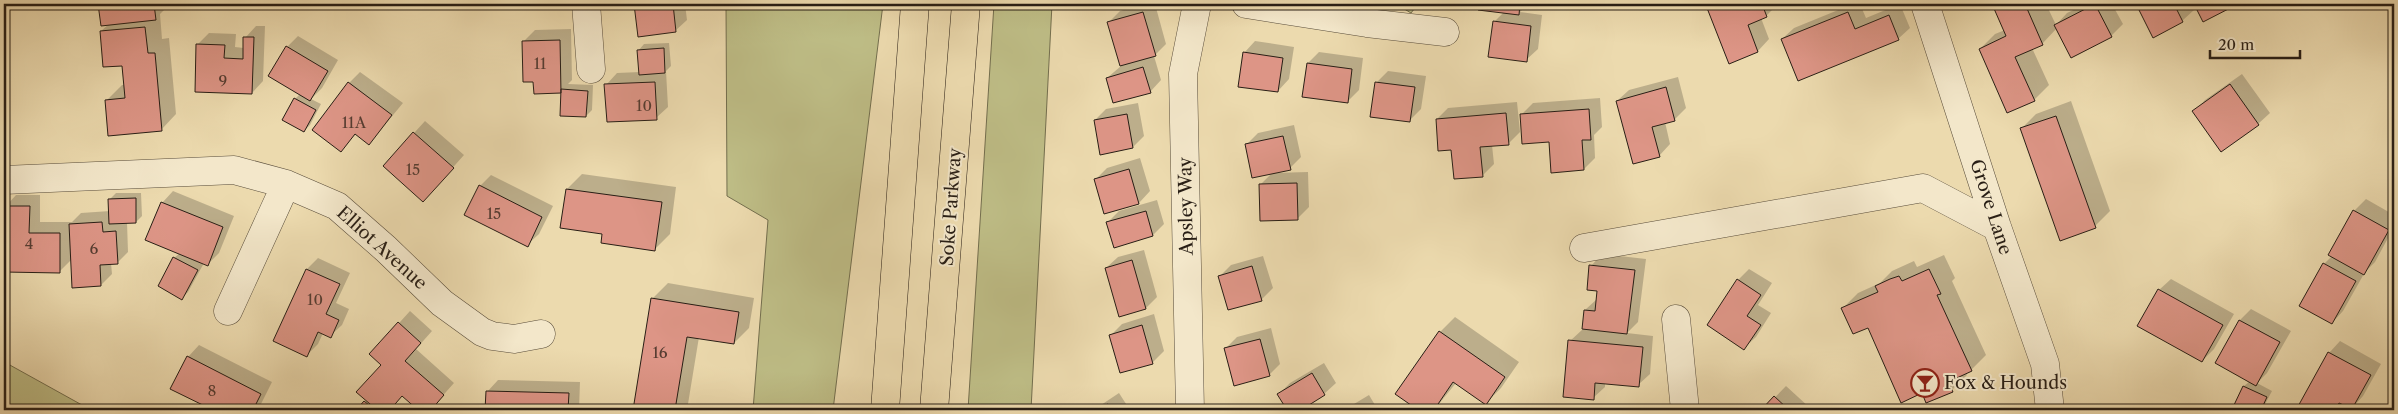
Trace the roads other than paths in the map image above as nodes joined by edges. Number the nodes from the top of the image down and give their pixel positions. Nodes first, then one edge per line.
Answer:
1 (586, 4) edge
2 (916, 4) edge
3 (966, 4) edge
4 (1197, 4) edge
5 (1246, 4) edge
6 (1925, 4) edge
7 (1369, 13) edge
8 (1445, 32) dead end
9 (591, 69) dead end
10 (4, 180) edge
11 (286, 184) junction
12 (1997, 227) junction
13 (1584, 248) dead end
14 (228, 311) dead end
15 (1676, 319) dead end
16 (541, 334) dead end
17 (885, 410) edge
18 (934, 410) edge
19 (1190, 410) edge
20 (1685, 410) edge
21 (2050, 410) edge

1 - 9 street
2 - 17 highway
3 - 18 highway, Soke Parkway
4 - 19 street, Apsley Way
5 - 7 street
6 - 12 street, Grove Lane
7 - 8 street
10 - 11 street, Elliot Avenue
11 - 14 street
11 - 16 street, Elliot Avenue
12 - 13 street
12 - 21 street, Grove Lane
15 - 20 street

